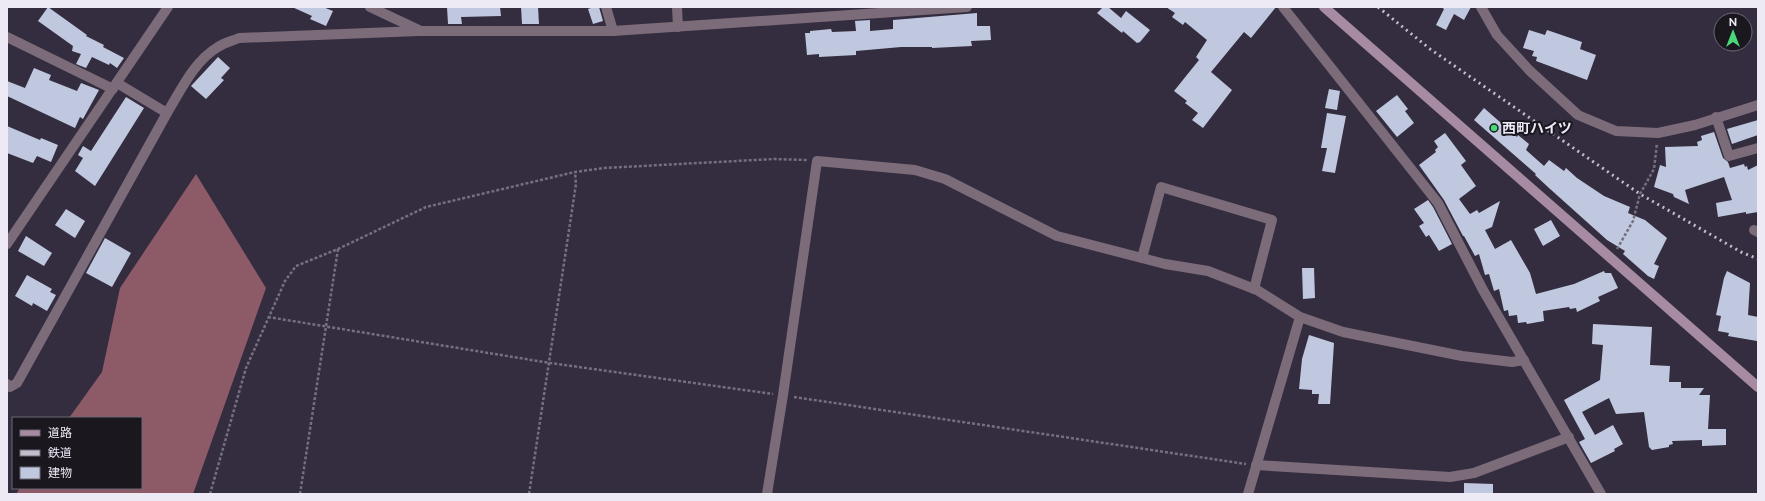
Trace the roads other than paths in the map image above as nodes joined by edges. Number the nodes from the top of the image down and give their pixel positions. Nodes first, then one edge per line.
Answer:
1 (168, 7) edge
2 (370, 7) edge
3 (606, 7) edge
4 (677, 7) edge
5 (967, 7) edge
6 (1283, 7) edge
7 (1324, 7) edge
8 (1481, 7) edge
9 (909, 9) edge
10 (678, 27) junction
11 (421, 31) junction
12 (612, 31) junction
13 (7, 37) edge
14 (115, 86) junction
15 (1758, 105) edge
16 (167, 113) junction
17 (1716, 117) junction
18 (1758, 148) edge
19 (7, 244) edge
20 (1142, 258) junction
21 (1254, 290) junction
22 (1300, 317) junction
23 (1524, 360) junction
24 (7, 384) edge
25 (1758, 387) edge
26 (1569, 437) junction
27 (1256, 465) junction
28 (767, 494) edge
29 (1248, 494) edge
30 (1601, 494) edge

1 - 14 street
2 - 11 street
3 - 12 street
4 - 10 street
5 - 9 street
6 - 23 street
7 - 25 street
8 - 17 street
9 - 10 street
10 - 12 street
11 - 12 street
11 - 16 street
13 - 14 street
14 - 16 street
14 - 19 street
15 - 17 street
16 - 24 street
17 - 18 street
20 - 21 street
20 - 21 street
20 - 28 street
21 - 22 street
22 - 23 street
22 - 27 street
23 - 26 street
26 - 27 street
26 - 30 street
27 - 29 street

